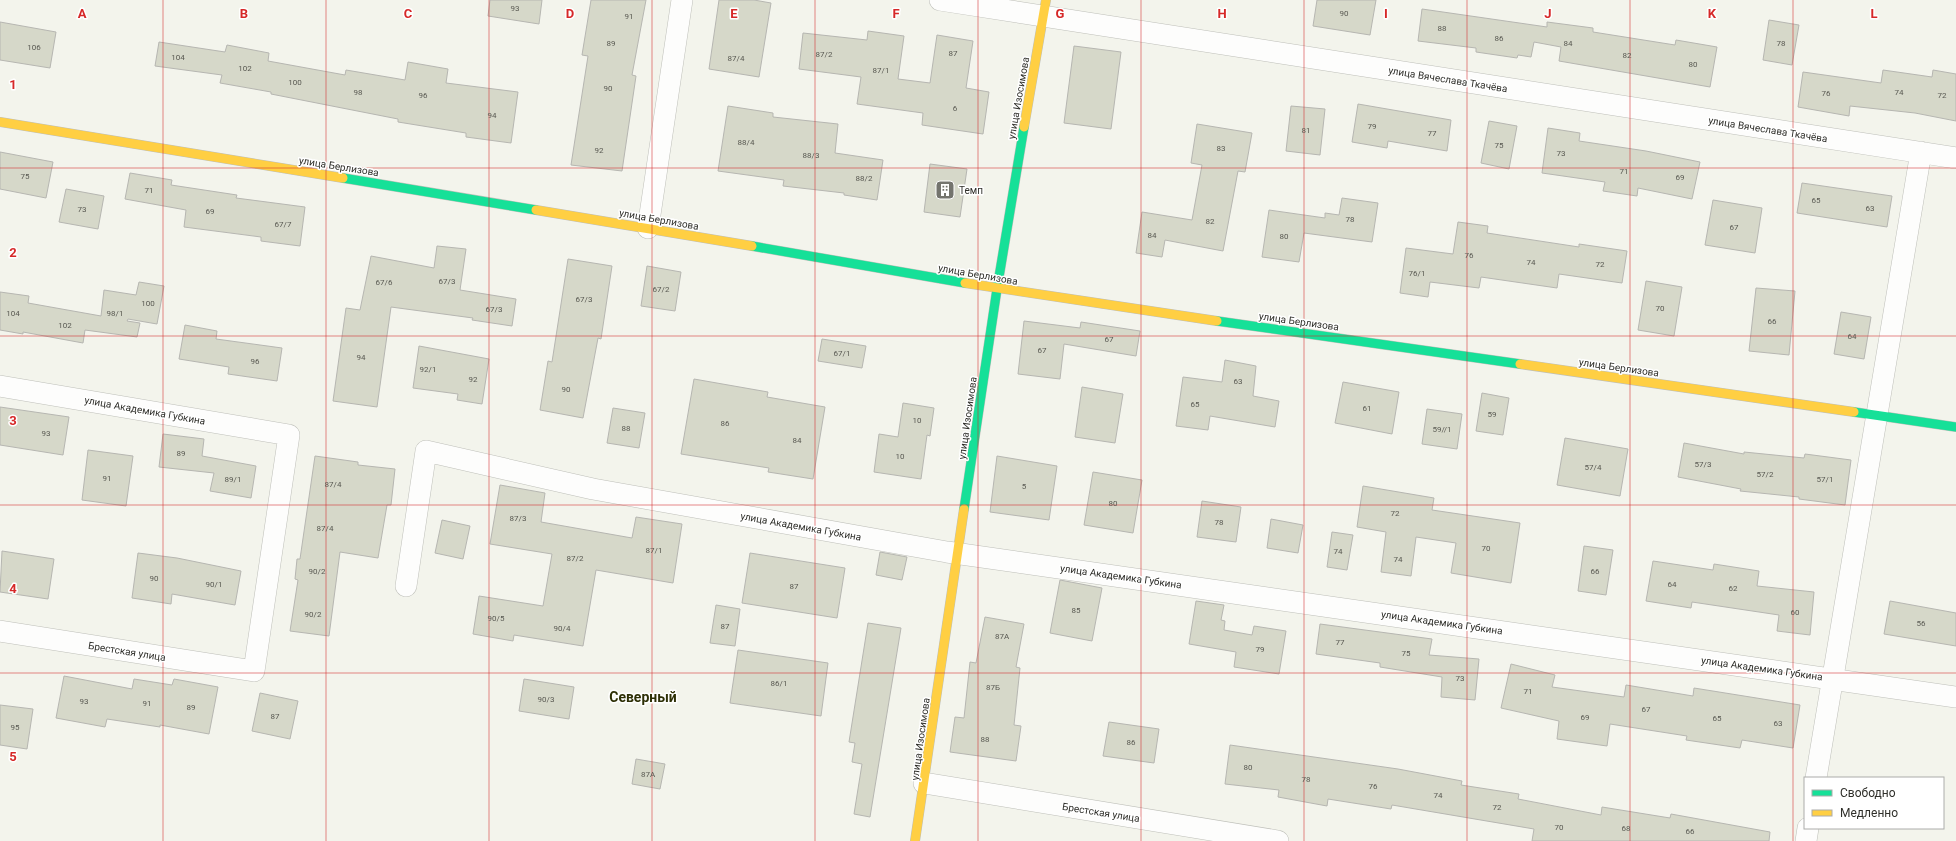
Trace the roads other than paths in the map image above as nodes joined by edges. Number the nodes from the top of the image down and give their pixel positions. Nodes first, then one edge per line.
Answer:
1 (682, 0) edge
2 (940, 0) edge
3 (1045, 8) edge
4 (0, 122) edge
5 (1920, 152) junction
6 (1956, 158) edge
7 (648, 228) junction
8 (997, 289) junction
9 (0, 386) edge
10 (1878, 415) junction
11 (1956, 427) edge
12 (958, 553) junction
13 (406, 586) dead end
14 (0, 631) edge
15 (254, 671) joint
16 (1833, 678) junction
17 (1956, 697) edge
18 (1816, 777) edge
19 (924, 782) junction
20 (1808, 829) edge
21 (915, 841) edge
22 (1278, 841) edge
23 (1806, 841) edge

1 - 7 street
2 - 3 street, улица Вячеслава Ткачёва
3 - 5 street, улица Вячеслава Ткачёва
3 - 8 street, улица Изосимова
4 - 7 street, улица Берлизова
5 - 6 street, улица Вячеслава Ткачёва
5 - 10 street
7 - 8 street, улица Берлизова
8 - 10 street, улица Берлизова
8 - 12 street, улица Изосимова
9 - 15 street, улица Академика Губкина
10 - 11 street, улица Берлизова
10 - 16 street
12 - 13 street, улица Академика Губкина
12 - 16 street, улица Академика Губкина
12 - 19 street, улица Изосимова
14 - 15 street, Брестская улица
16 - 17 street, улица Академика Губкина
16 - 18 street
19 - 21 street, улица Изосимова
19 - 22 street, Брестская улица
20 - 23 street

